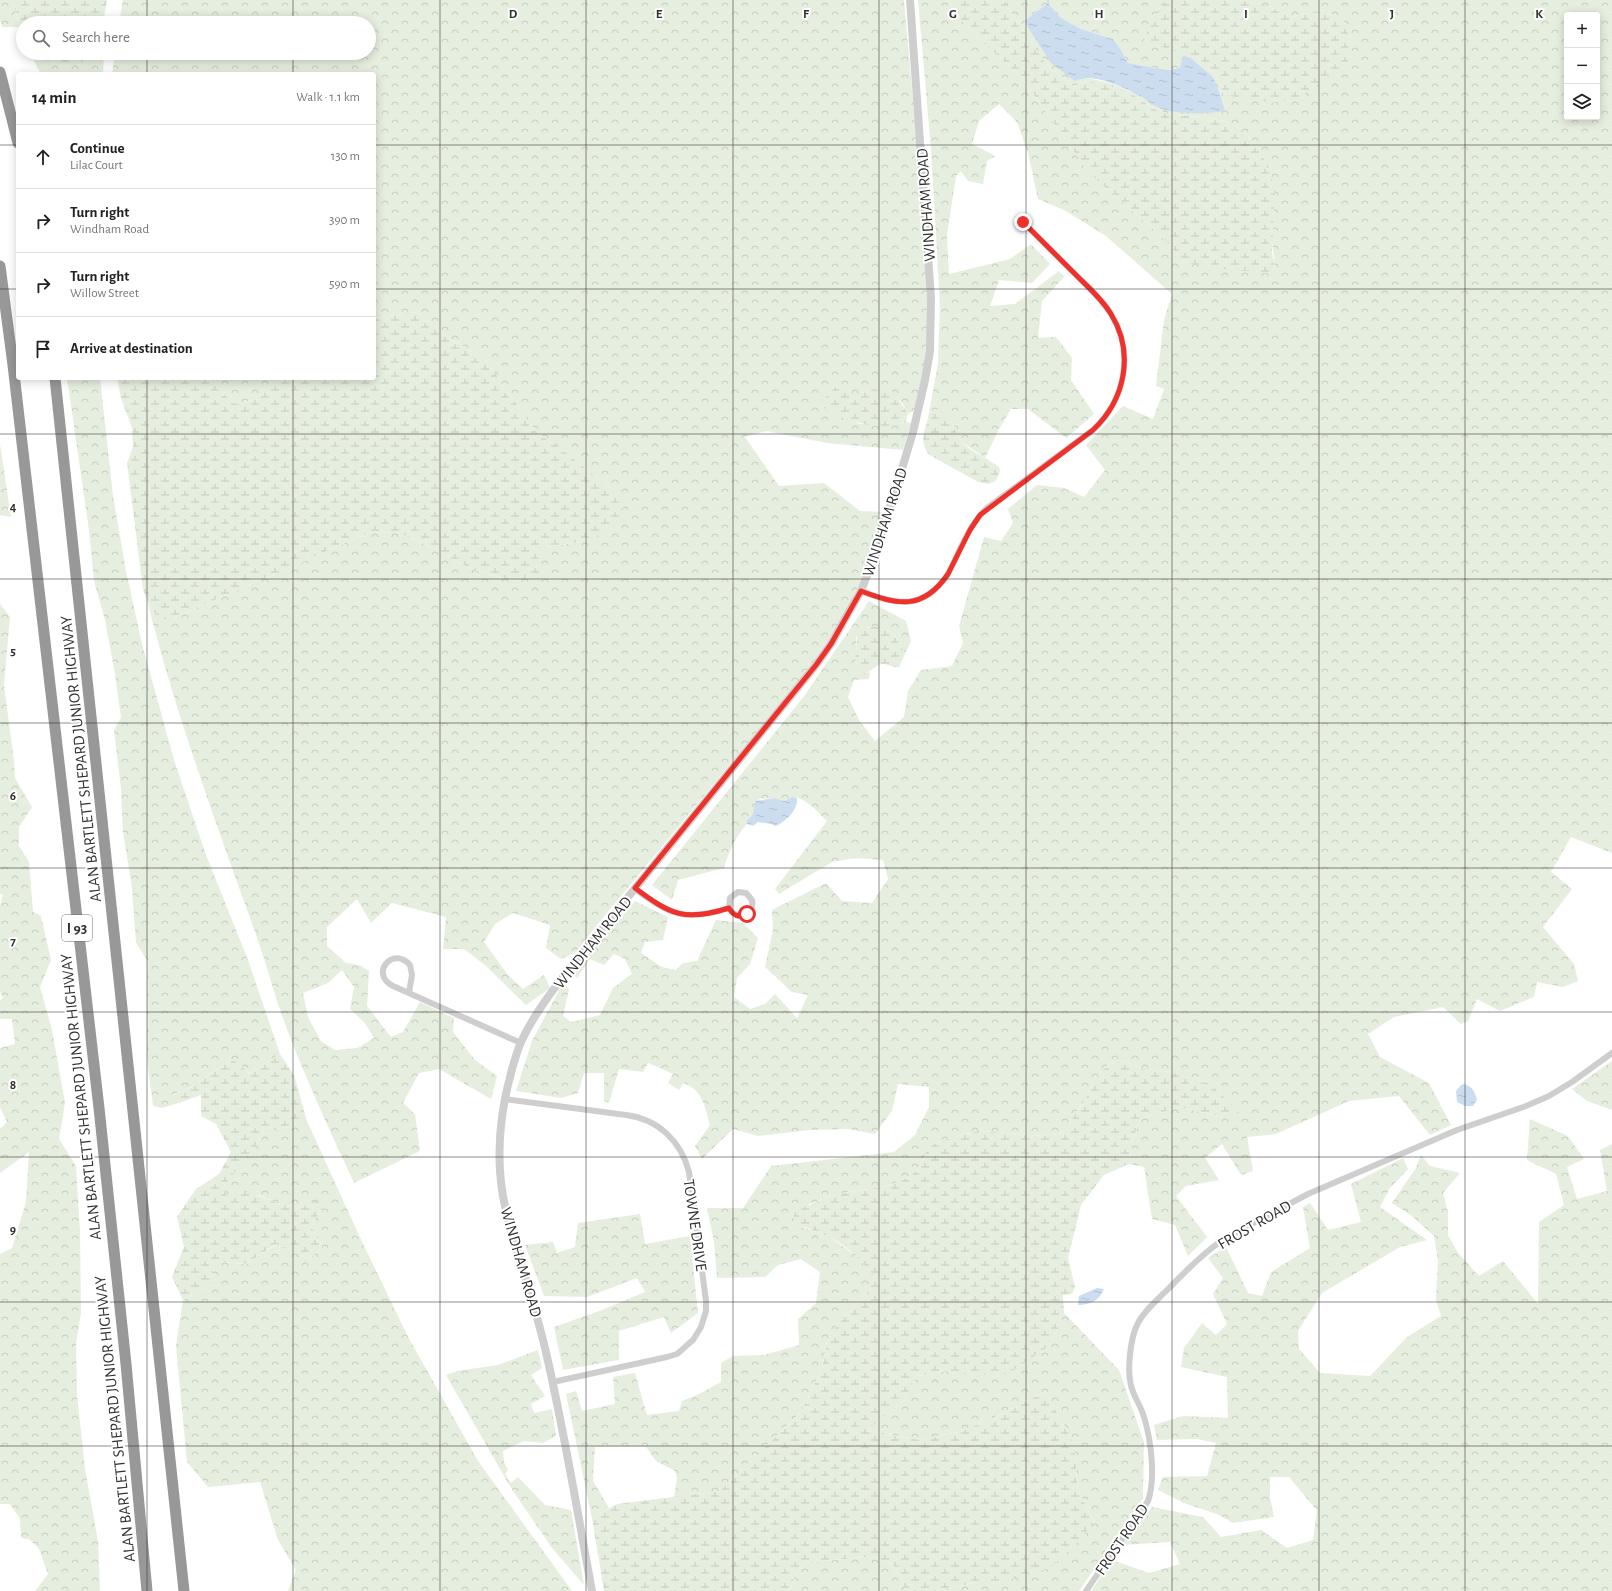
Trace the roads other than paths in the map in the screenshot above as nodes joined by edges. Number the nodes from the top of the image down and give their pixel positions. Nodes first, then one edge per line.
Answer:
1 (910, 0) edge
2 (0, 72) edge
3 (16, 135) edge
4 (1023, 222) dead end
5 (0, 266) edge
6 (56, 380) edge
7 (861, 591) junction
8 (635, 888) junction
9 (729, 908) junction
10 (409, 993) junction
11 (521, 1042) junction
12 (1612, 1054) edge
13 (504, 1099) junction
14 (553, 1382) junction
15 (147, 1591) edge
16 (184, 1591) edge
17 (592, 1591) edge
18 (1086, 1591) edge

1 - 7 street, WINDHAM ROAD
2 - 3 highway
4 - 7 street
5 - 15 highway, ALAN BARTLETT SHEPARD JUNIOR HIGHWAY / I 93
6 - 16 highway, ALAN BARTLETT SHEPARD JUNIOR HIGHWAY / I 93
7 - 8 street, WINDHAM ROAD
8 - 9 street
8 - 11 street, WINDHAM ROAD
9 - 9 street
10 - 10 street
10 - 11 street
11 - 13 street, WINDHAM ROAD
12 - 18 street, FROST ROAD
13 - 14 street, WINDHAM ROAD
13 - 14 street, TOWNE DRIVE
14 - 17 street, WINDHAM ROAD

